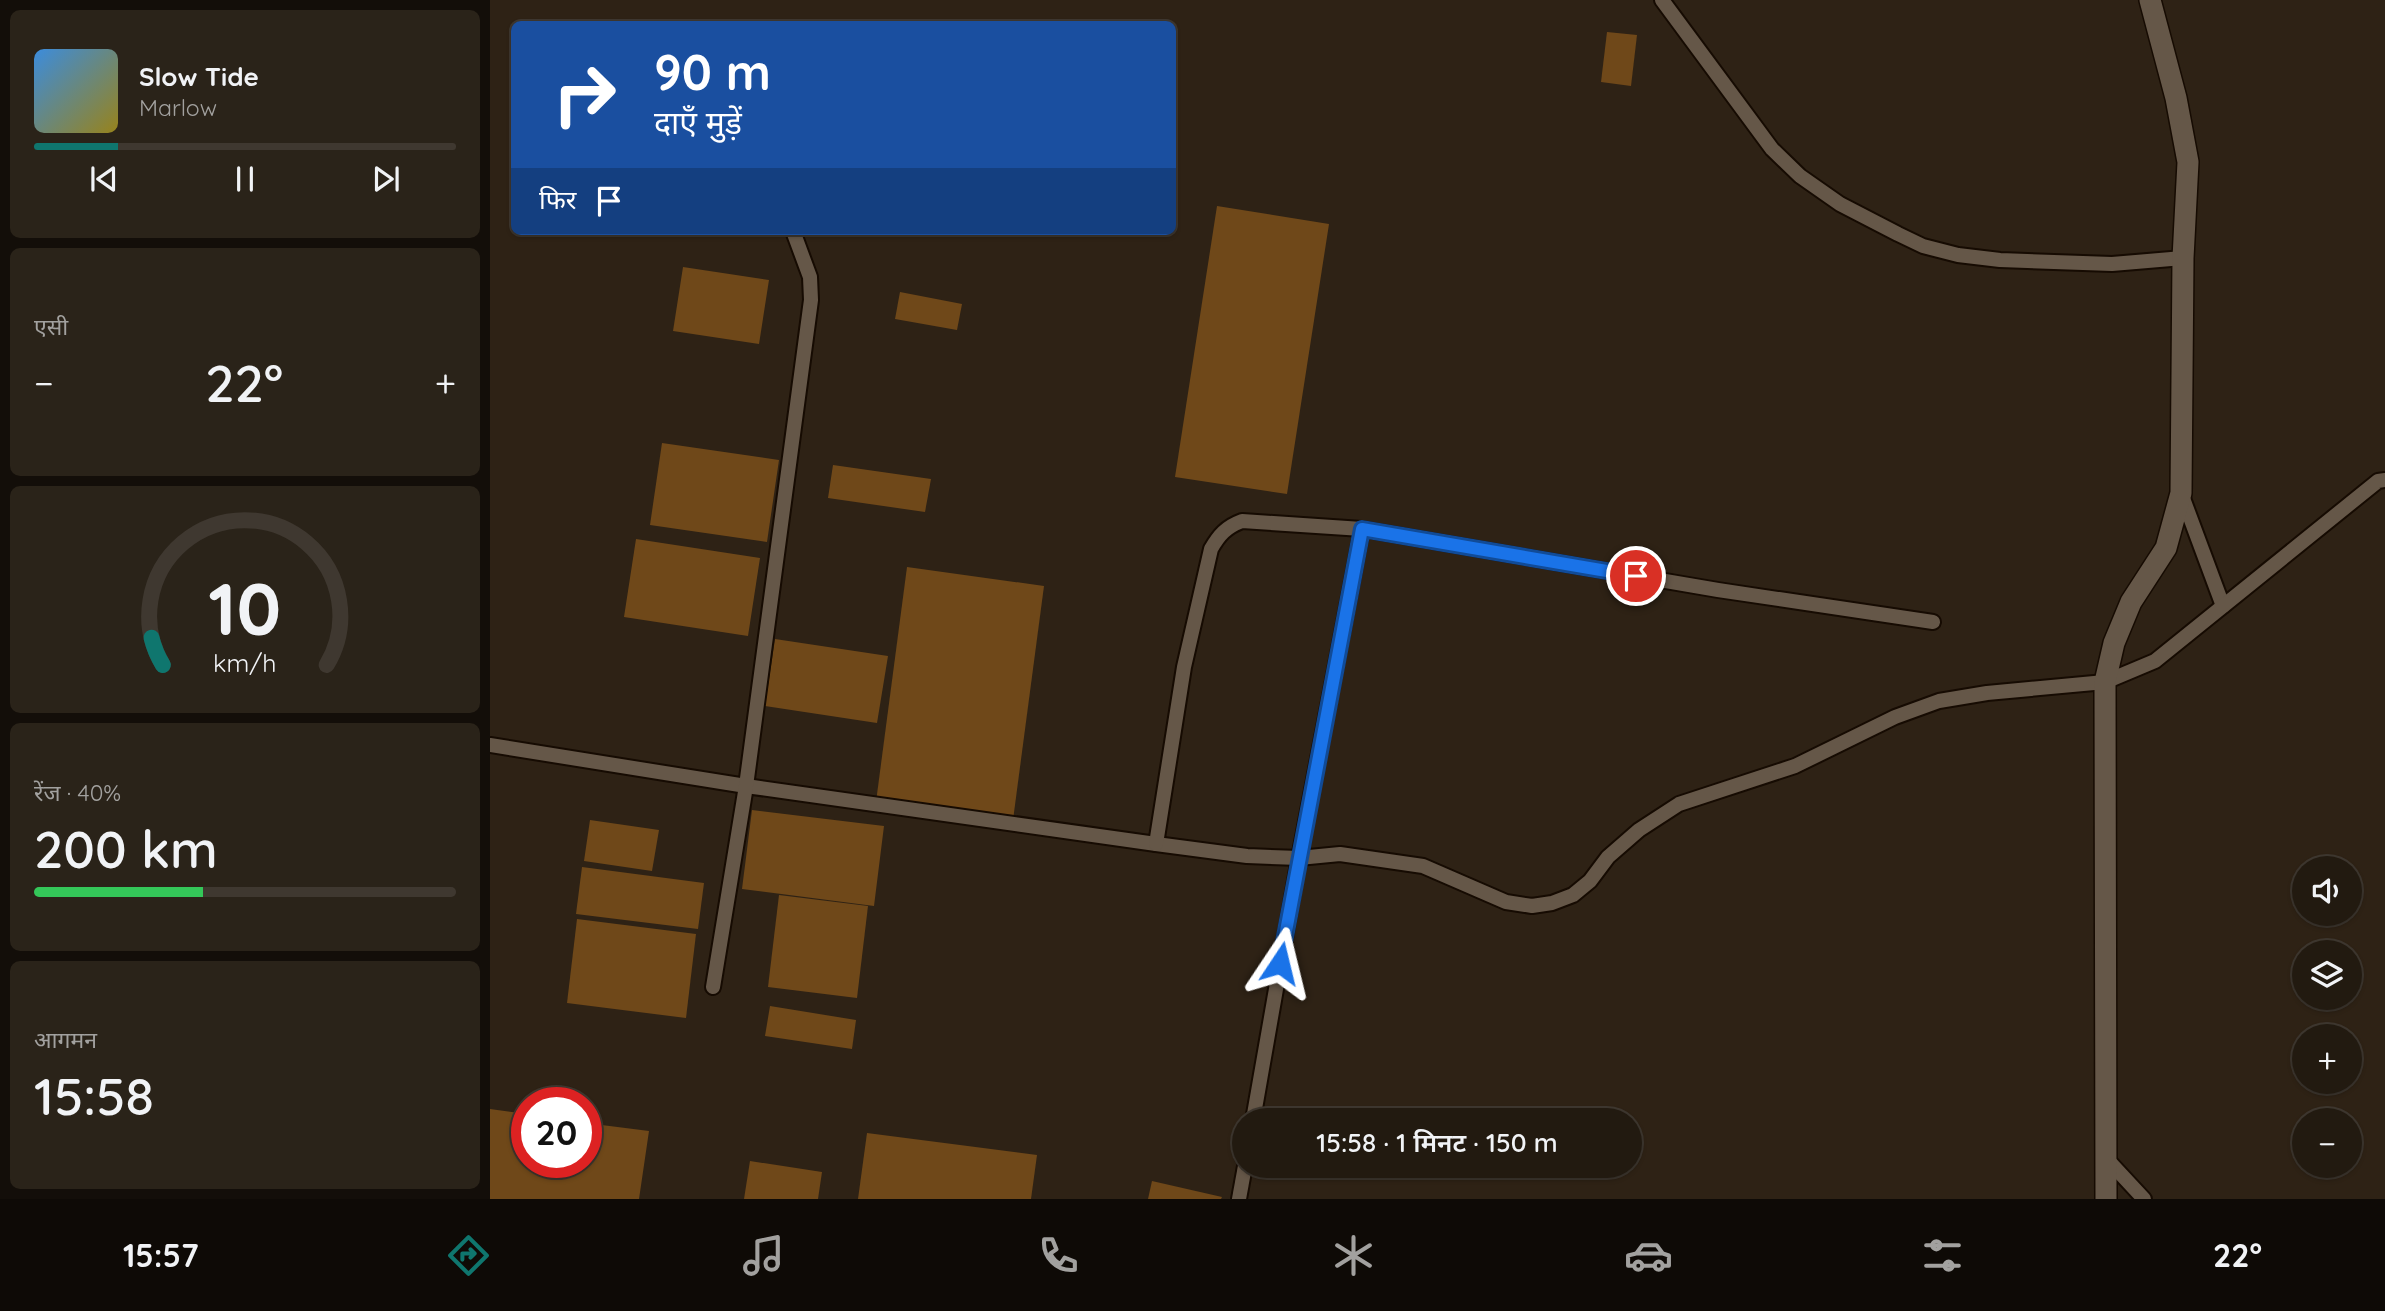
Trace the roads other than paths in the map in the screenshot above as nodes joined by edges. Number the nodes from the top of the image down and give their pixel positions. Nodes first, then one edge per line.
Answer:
1 (1662, 0) edge
2 (2150, 0) edge
3 (794, 235) edge
4 (2183, 258) junction
5 (2385, 480) edge
6 (2181, 493) junction
7 (1362, 529) junction
8 (2223, 606) junction
9 (1933, 622) dead end
10 (2105, 682) junction
11 (490, 746) edge
12 (746, 786) junction
13 (1156, 845) junction
14 (1299, 858) junction
15 (713, 987) dead end
16 (1255, 1108) edge
17 (2105, 1157) junction
18 (1243, 1178) edge
19 (1239, 1199) edge
20 (2106, 1199) edge
21 (2144, 1199) edge

1 - 4 lane
2 - 4 street
3 - 12 lane
4 - 6 street
5 - 8 lane
6 - 8 lane
6 - 10 street
7 - 9 lane
7 - 13 lane
7 - 14 lane
8 - 10 lane
10 - 14 lane
10 - 17 street
11 - 12 lane
12 - 13 lane
12 - 15 lane
13 - 14 lane
14 - 16 lane
17 - 20 street
17 - 21 lane
18 - 19 lane

